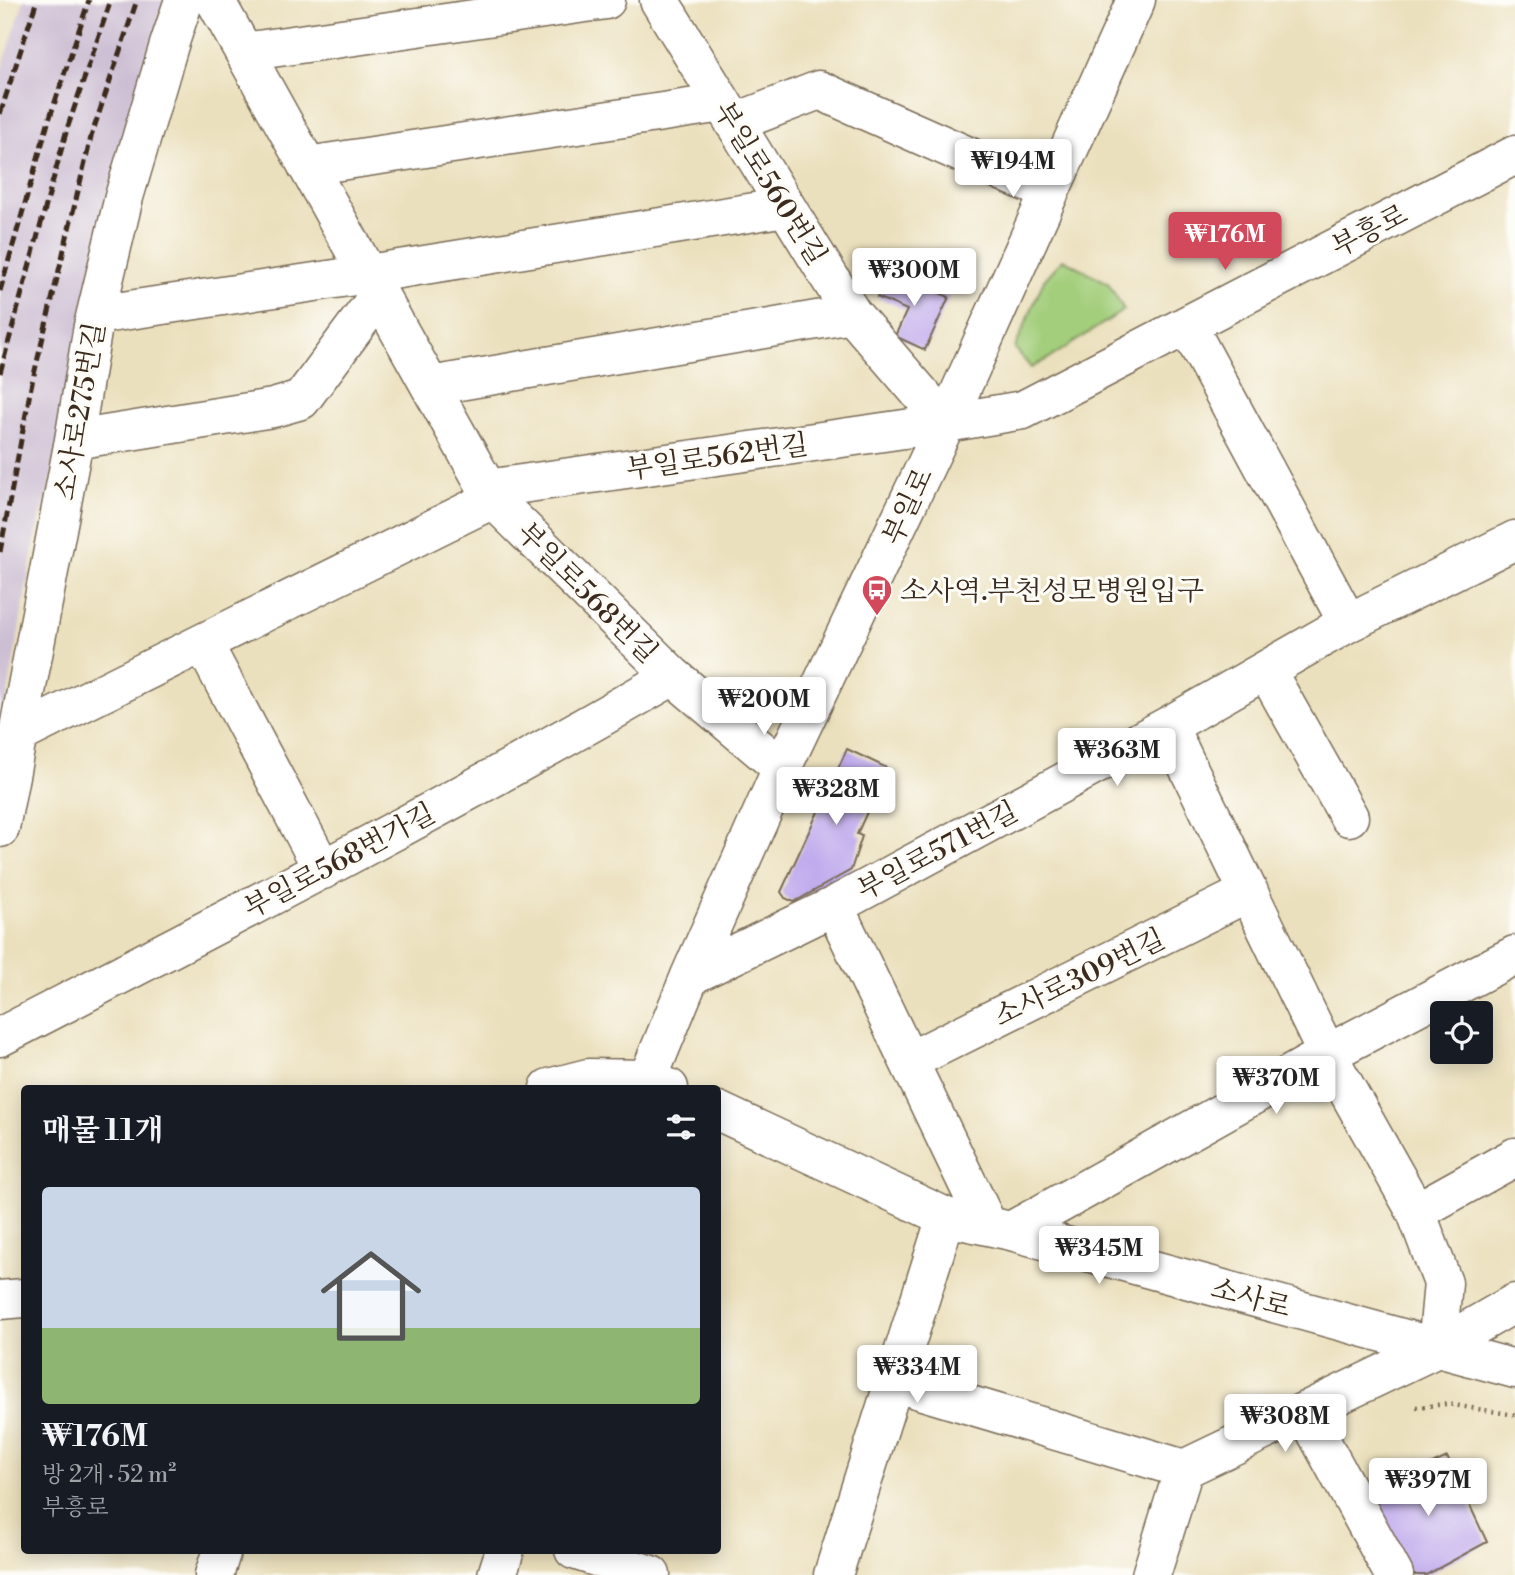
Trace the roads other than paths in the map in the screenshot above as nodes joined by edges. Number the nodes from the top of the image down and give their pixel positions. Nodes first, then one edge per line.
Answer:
1 (184, 0) edge
2 (215, 0) edge
3 (606, 0) edge
4 (659, 0) edge
5 (1136, 0) edge
6 (244, 52) junction
7 (728, 113) junction
8 (1515, 155) edge
9 (307, 166) junction
10 (1049, 192) junction
11 (786, 206) junction
12 (374, 285) junction
13 (852, 314) junction
14 (96, 315) junction
15 (1186, 325) junction
16 (430, 386) junction
17 (946, 424) junction
18 (74, 440) junction
19 (490, 494) junction
20 (1515, 540) edge
21 (1348, 623) junction
22 (203, 643) junction
23 (1266, 670) junction
24 (673, 676) junction
25 (1168, 726) junction
26 (19, 734) junction
27 (782, 768) junction
28 (1349, 817) dead end
29 (0, 828) edge
30 (323, 870) junction
31 (1249, 892) junction
32 (834, 906) junction
33 (1515, 954) edge
34 (690, 976) junction
35 (0, 1037) edge
36 (1327, 1054) junction
37 (909, 1061) junction
38 (561, 1085) edge
39 (653, 1085) edge
40 (721, 1112) edge
41 (1515, 1157) edge
42 (1416, 1212) junction
43 (946, 1217) junction
44 (999, 1228) junction
45 (21, 1298) edge
46 (0, 1300) edge
47 (1515, 1303) edge
48 (1437, 1348) junction
49 (1515, 1369) edge
50 (893, 1382) junction
51 (1305, 1412) junction
52 (1184, 1469) junction
53 (221, 1554) edge
54 (504, 1554) edge
55 (586, 1554) edge
56 (214, 1575) edge
57 (497, 1575) edge
58 (652, 1575) edge
59 (833, 1575) edge
60 (1150, 1575) edge
61 (1394, 1575) edge

1 - 14 street, 소사로275번길
2 - 6 street, 부일로568번길
3 - 6 street
4 - 7 street, 부일로560번길
5 - 10 street, 부일로
6 - 9 street, 부일로568번길
7 - 9 street
7 - 10 street
7 - 11 street, 부일로560번길
8 - 15 street, 부흥로
9 - 12 street, 부일로568번길
10 - 17 street, 부일로
11 - 12 street
11 - 13 street, 부일로560번길
12 - 14 street
12 - 16 street, 부일로568번길
12 - 18 street
13 - 16 street
13 - 17 street, 부일로560번길
14 - 18 street, 소사로275번길
15 - 17 street, 부흥로
15 - 21 street
16 - 19 street, 부일로568번길
17 - 19 street, 부일로562번길
17 - 27 street, 부일로
18 - 26 street, 소사로275번길
19 - 22 street, 부일로562번길
19 - 24 street, 부일로568번길
20 - 21 street, 부일로571번길
21 - 23 street, 부일로571번길
22 - 26 street, 부일로562번길
22 - 30 street
23 - 25 street, 부일로571번길
23 - 28 street
24 - 27 street, 부일로568번길
24 - 30 street, 부일로568번가길
25 - 31 street
25 - 32 street, 부일로571번길
26 - 29 street, 소사로275번길
27 - 34 street, 부일로
30 - 35 street, 부일로568번가길
31 - 36 street
31 - 37 street, 소사로309번길
32 - 34 street, 부일로571번길
32 - 37 street
33 - 36 street
34 - 39 street, 부일로
36 - 42 street
36 - 44 street
37 - 44 street
38 - 39 street
40 - 43 street, 소사로
41 - 42 street
42 - 48 street
43 - 44 street, 소사로
43 - 50 street
44 - 48 street, 소사로
45 - 46 street
47 - 48 street
48 - 49 street, 소사로
48 - 51 street
50 - 52 street
50 - 59 street
51 - 52 street
51 - 61 street
52 - 60 street
53 - 56 street
54 - 57 street
55 - 58 street

